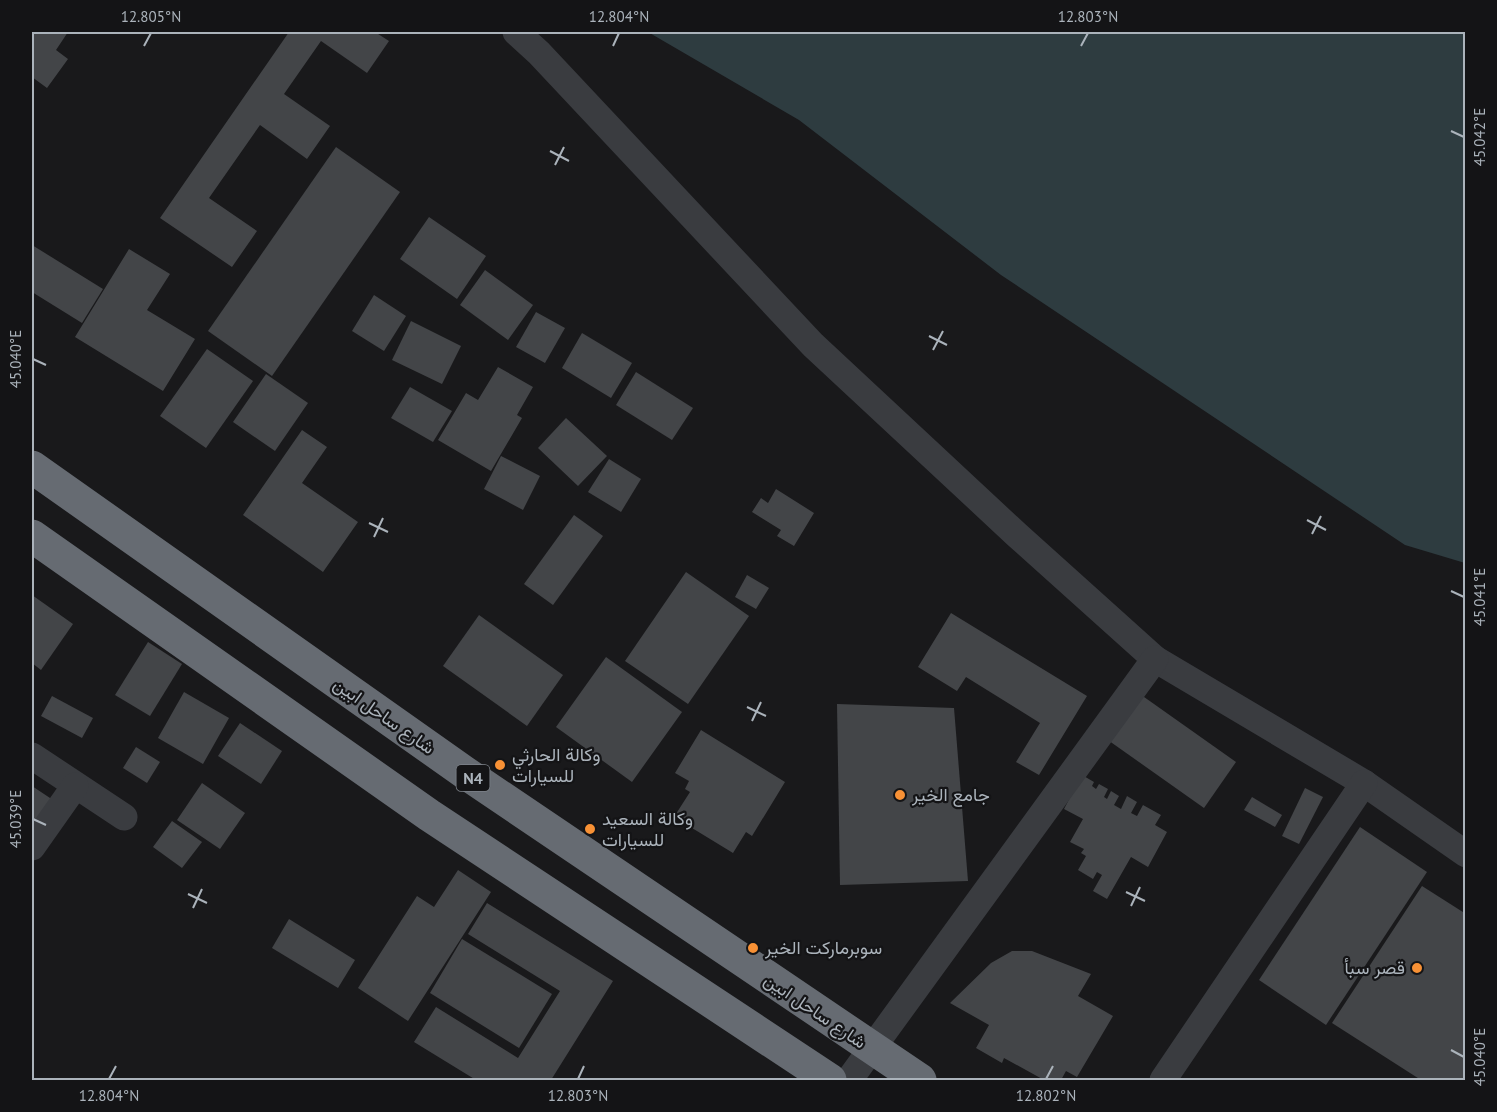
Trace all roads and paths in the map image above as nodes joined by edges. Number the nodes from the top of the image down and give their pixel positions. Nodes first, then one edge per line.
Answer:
1 (516, 32) edge
2 (32, 467) edge
3 (32, 536) edge
4 (1155, 659) junction
5 (32, 756) edge
6 (1364, 783) junction
7 (75, 786) junction
8 (124, 817) dead end
9 (32, 847) edge
10 (1466, 854) edge
11 (872, 1050) junction
12 (830, 1080) edge
13 (849, 1080) edge
14 (920, 1080) edge
15 (1164, 1080) edge

1 - 4 street
2 - 11 highway, شارع ساحل ابين / N4
3 - 12 highway
4 - 6 street
4 - 11 street
5 - 7 street
6 - 10 street
6 - 15 street
7 - 8 street
7 - 9 street
11 - 13 street
11 - 14 highway, شارع ساحل ابين / N4

